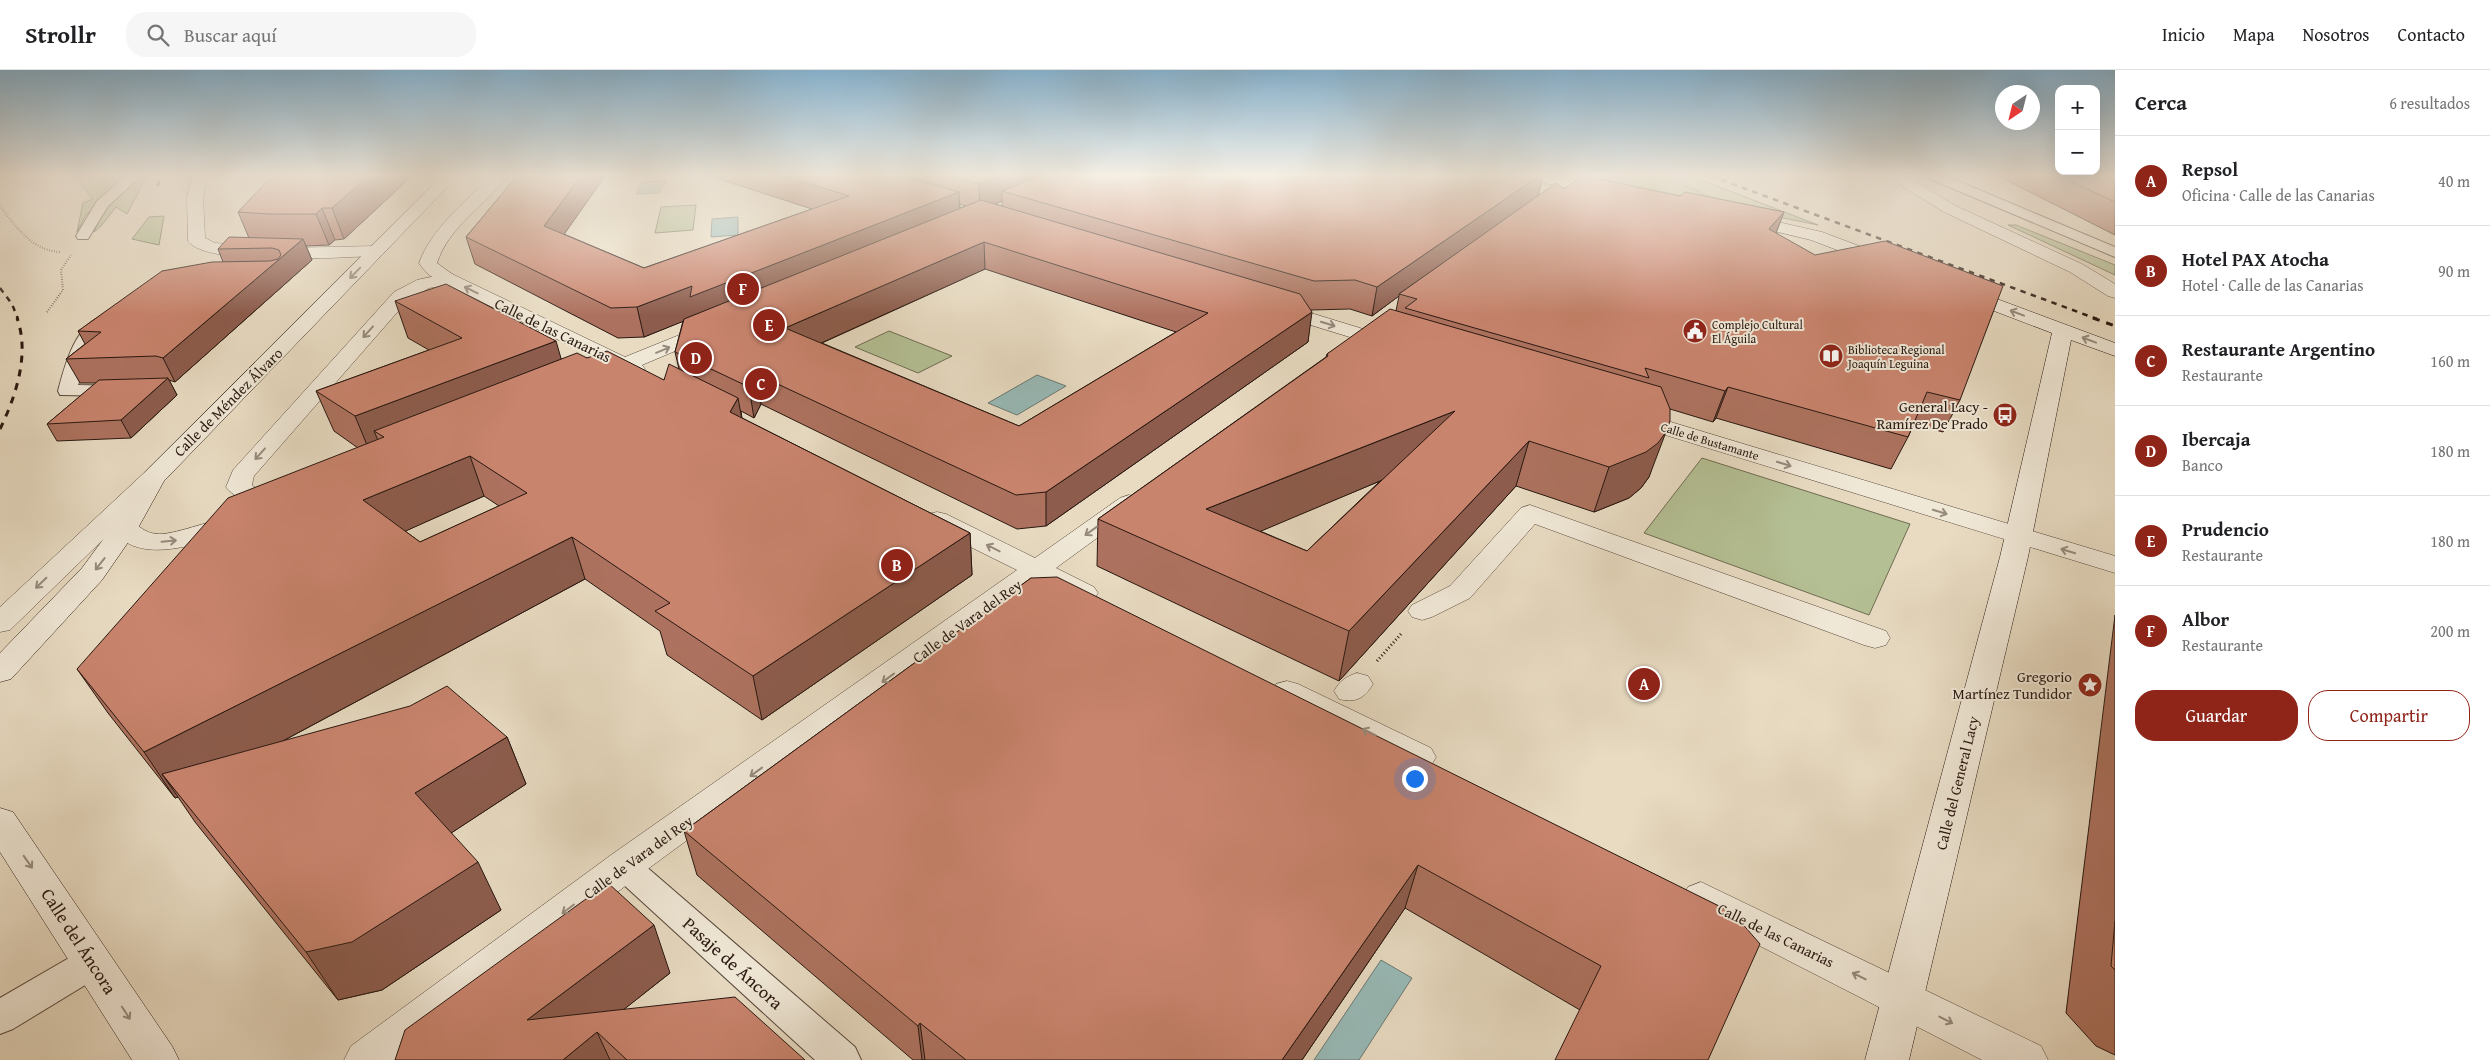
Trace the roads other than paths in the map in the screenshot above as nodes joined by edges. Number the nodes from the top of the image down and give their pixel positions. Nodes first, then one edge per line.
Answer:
1 (91, 222) edge
2 (196, 222) edge
3 (404, 222) edge
4 (457, 222) edge
5 (1753, 222) edge
6 (1978, 222) edge
7 (2044, 222) edge
8 (80, 241) road end
9 (376, 251) junction
10 (2115, 252) edge
11 (1898, 267) edge
12 (450, 279) junction
13 (1944, 285) edge
14 (2115, 292) edge
15 (1256, 302) edge
16 (117, 312) edge
17 (1386, 316) edge
18 (726, 323) edge
19 (2063, 330) junction
20 (1360, 334) junction
21 (1408, 349) edge
22 (2115, 350) edge
23 (1335, 353) edge
24 (626, 365) junction
25 (594, 378) edge
26 (658, 381) edge
27 (129, 390) edge
28 (1608, 410) edge
29 (153, 478) junction
30 (1150, 488) edge
31 (914, 508) edge
32 (125, 528) junction
33 (2018, 536) junction
34 (2115, 565) edge
35 (1037, 570) junction
36 (1110, 606) edge
37 (1422, 611) road end
38 (0, 623) edge
39 (1874, 638) dead end
40 (0, 672) edge
41 (1261, 679) edge
42 (1446, 771) edge
43 (0, 822) edge
44 (624, 866) junction
45 (1675, 885) edge
46 (93, 962) junction
47 (1902, 998) junction
48 (0, 1017) edge
49 (156, 1060) edge
50 (366, 1060) edge
51 (842, 1060) edge
52 (1887, 1060) edge
53 (2026, 1060) edge

1 - 8 lane
2 - 9 street
3 - 9 street, Calle de Méndez Álvaro
4 - 12 street
5 - 11 street
6 - 14 street
7 - 10 lane
9 -> 29 street, Calle de Méndez Álvaro
24 -> 12 street, Calle de las Canarias
12 - 32 street
19 -> 13 street
15 -> 20 street
16 - 27 lane
17 - 20 street
24 -> 18 street
22 -> 19 street
19 - 33 street, Calle del General Lacy
20 - 21 street
20 - 23 street
24 - 25 street
24 - 26 street, Calle de las Canarias
28 -> 33 street, Calle de Bustamante
29 - 32 street
29 -> 38 street, Calle de Méndez Álvaro
30 -> 35 street, Calle de Vara del Rey
35 -> 31 street
32 -> 40 street
34 -> 33 street, Calle de Bustamante
33 - 47 street, Calle del General Lacy
35 - 36 street
35 -> 44 street, Calle de Vara del Rey
37 - 39 street
42 -> 41 street
43 -> 46 street, Calle del Áncora
44 -> 50 street, Calle de Vara del Rey
44 - 51 lane, Pasaje de Áncora
47 -> 45 street, Calle de las Canarias
46 - 48 lane
46 -> 49 street, Calle del Áncora
47 - 52 street, Calle del General Lacy
47 -> 53 street, Calle de las Canarias

